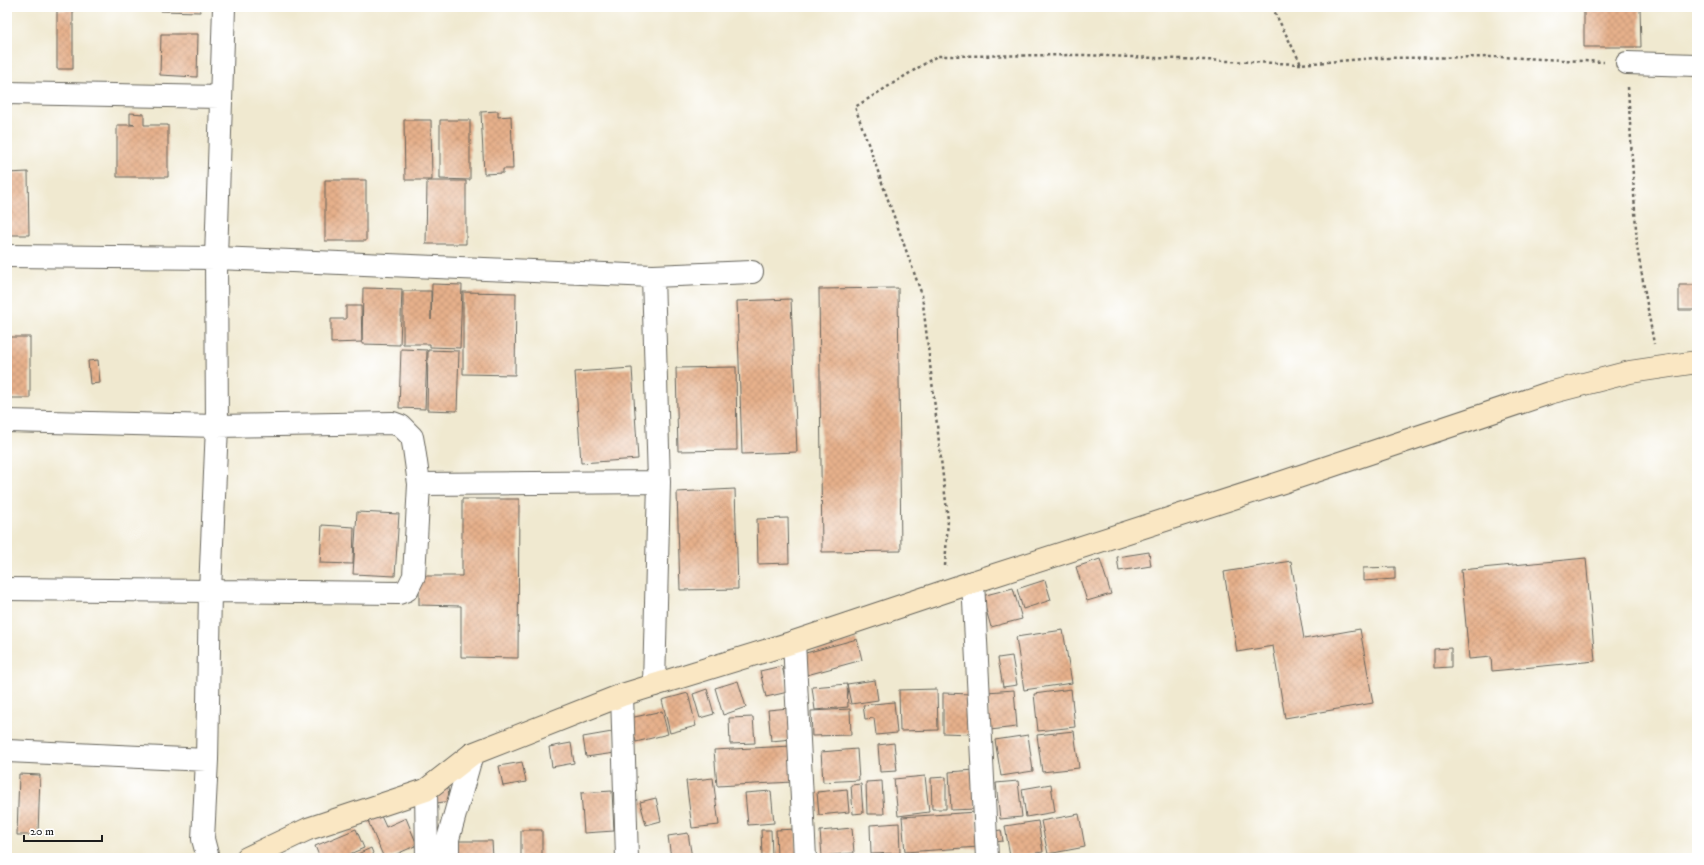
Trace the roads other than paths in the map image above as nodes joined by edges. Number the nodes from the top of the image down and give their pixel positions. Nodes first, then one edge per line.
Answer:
1 (224, 7) edge
2 (1627, 63) road end
3 (1697, 65) edge
4 (7, 93) edge
5 (220, 97) junction
6 (7, 256) edge
7 (216, 258) junction
8 (752, 272) dead end
9 (653, 276) junction
10 (1697, 362) edge
11 (7, 421) edge
12 (217, 426) junction
13 (659, 482) junction
14 (419, 484) junction
15 (973, 582) junction
16 (7, 589) edge
17 (210, 591) junction
18 (794, 642) junction
19 (654, 685) junction
20 (622, 695) junction
21 (7, 751) edge
22 (472, 754) junction
23 (207, 760) junction
24 (426, 790) junction
25 (208, 858) edge
26 (247, 858) edge
27 (427, 858) edge
28 (448, 858) edge
29 (628, 858) edge
30 (805, 858) edge
31 (987, 858) edge

1 - 5 street
2 - 3 street
4 - 5 street
5 - 7 street
6 - 7 street
7 - 9 street
7 - 12 street
8 - 9 street
9 - 13 street
10 - 15 main road
11 - 12 street
12 - 14 street
12 - 17 street
13 - 14 street
13 - 19 street
14 - 17 street
15 - 18 main road
15 - 31 street
16 - 17 street
17 - 23 street
18 - 19 main road
18 - 30 street
19 - 20 main road
20 - 22 main road
20 - 29 street
21 - 23 street
22 - 24 main road
22 - 28 street
23 - 25 street
24 - 26 main road
24 - 27 street

